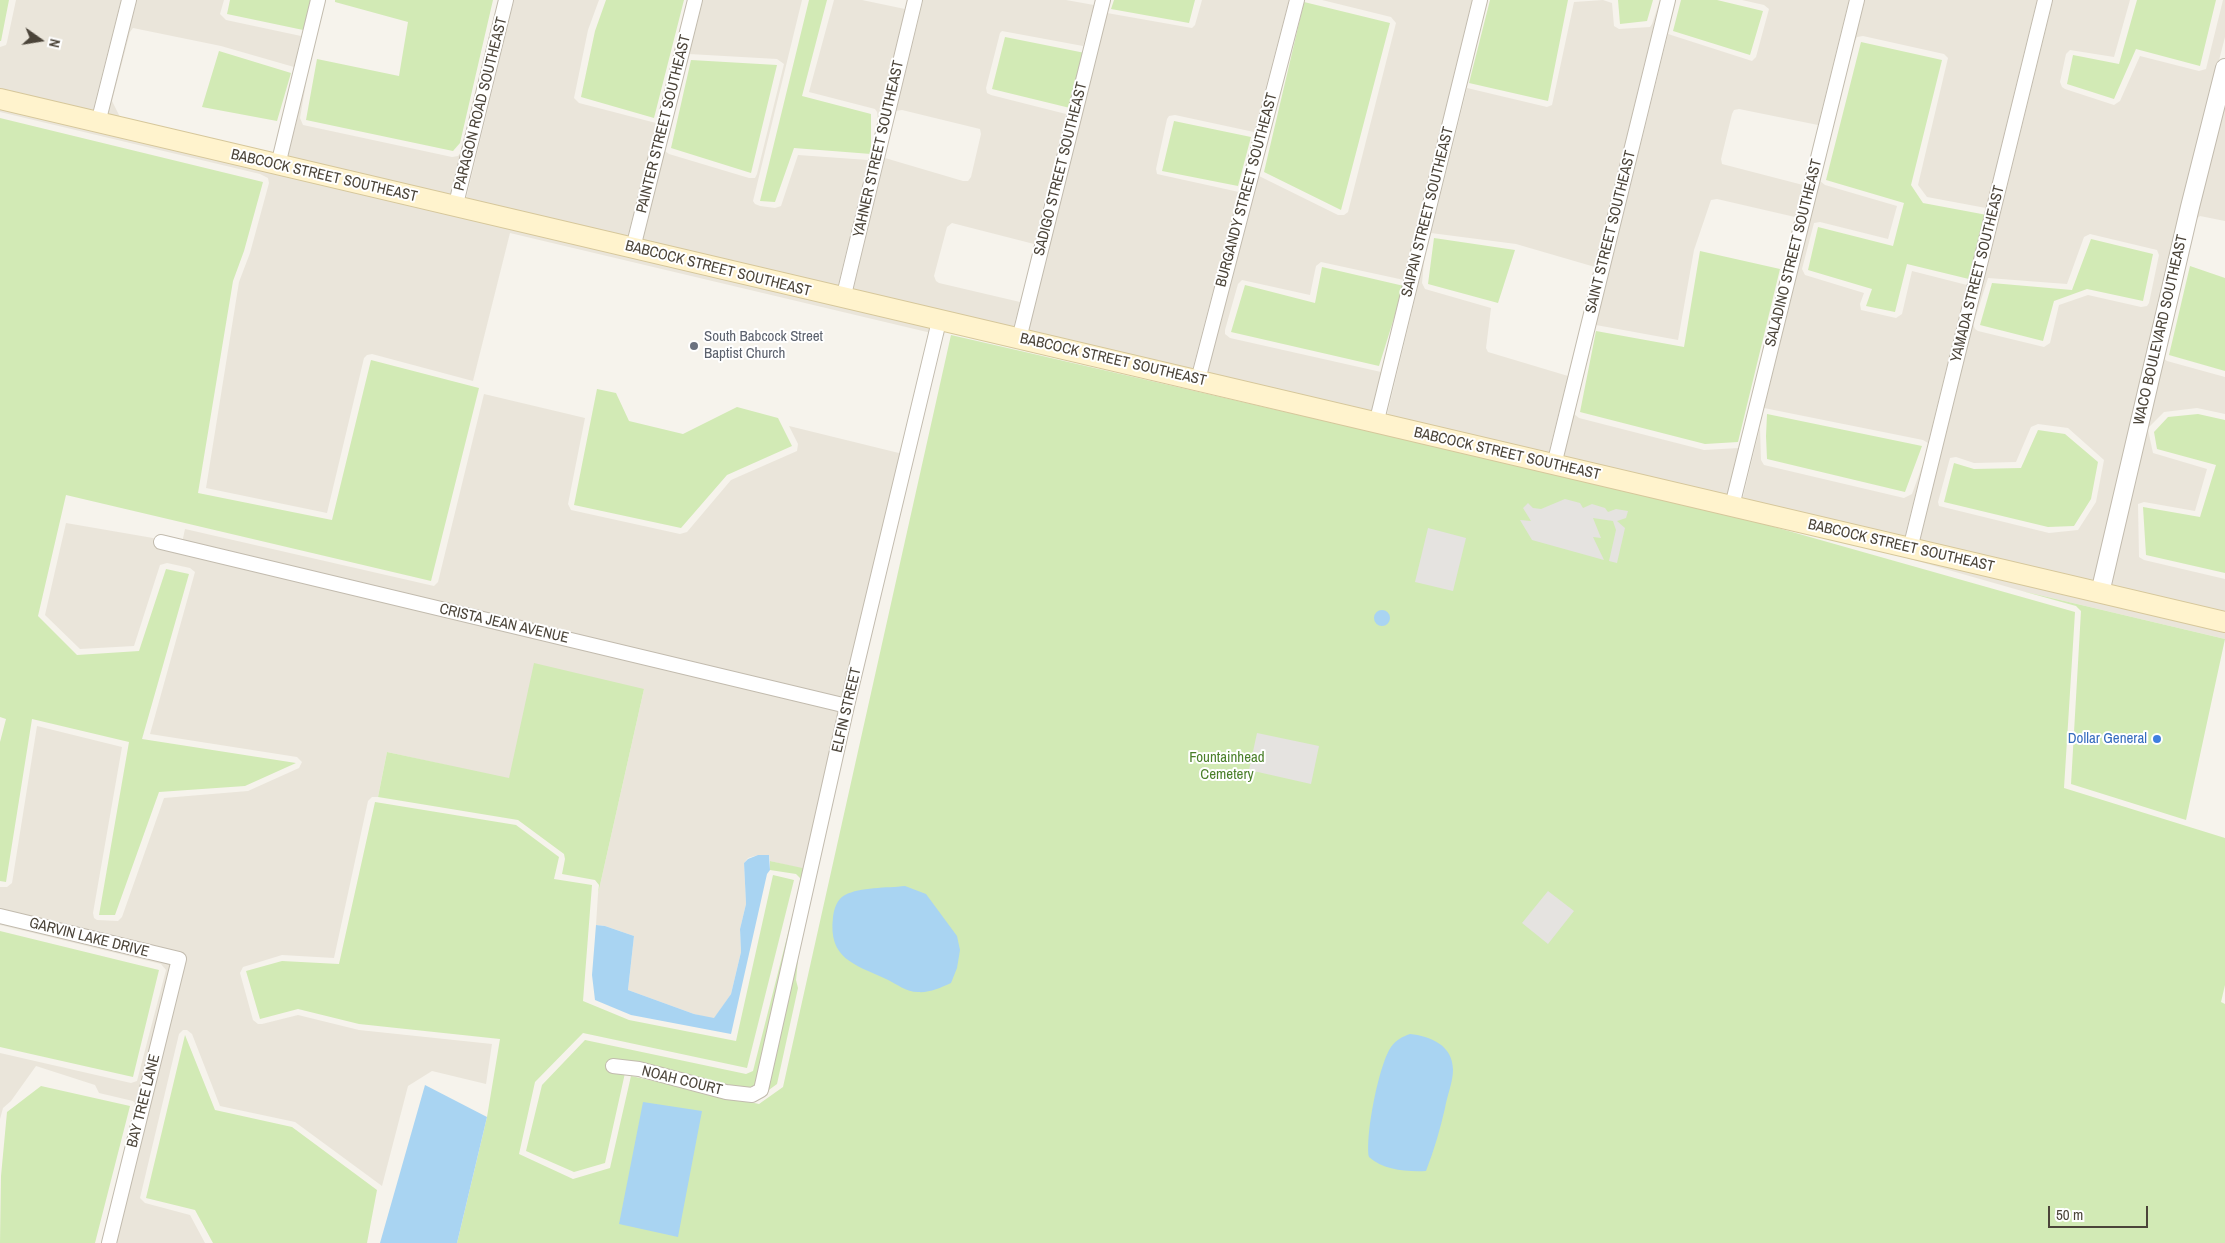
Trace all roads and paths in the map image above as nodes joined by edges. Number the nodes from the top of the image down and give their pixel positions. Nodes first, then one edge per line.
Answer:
1 (129, 0) edge
2 (318, 0) edge
3 (506, 0) edge
4 (695, 0) edge
5 (915, 0) edge
6 (1103, 0) edge
7 (1297, 0) edge
8 (1480, 0) edge
9 (1668, 0) edge
10 (1857, 0) edge
11 (2045, 0) edge
12 (2225, 68) edge
13 (0, 99) edge
14 (98, 123) junction
15 (278, 165) junction
16 (455, 208) junction
17 (633, 248) junction
18 (843, 299) junction
19 (939, 321) junction
20 (1019, 339) junction
21 (1198, 380) junction
22 (1376, 424) junction
23 (1554, 465) junction
24 (1732, 506) junction
25 (161, 542) dead end
26 (1910, 549) junction
27 (2100, 593) junction
28 (2225, 622) edge
29 (847, 706) junction
30 (0, 916) edge
31 (179, 960) joint
32 (613, 1066) dead end
33 (752, 1095) joint
34 (109, 1243) edge

1 - 14 street
2 - 15 street
3 - 16 street, PARAGON ROAD SOUTHEAST
4 - 17 street, PAINTER STREET SOUTHEAST
5 - 18 street, YAHNER STREET SOUTHEAST
6 - 20 street, SADIGO STREET SOUTHEAST
7 - 21 street, BURGANDY STREET SOUTHEAST
8 - 22 street, SAIPAN STREET SOUTHEAST
9 - 23 street, SAINT STREET SOUTHEAST
10 - 24 street, SALADINO STREET SOUTHEAST
11 - 26 street, YAMADA STREET SOUTHEAST
12 - 27 street, WACO BOULEVARD SOUTHEAST
13 - 14 main road, BABCOCK STREET SOUTHEAST
14 - 15 main road, BABCOCK STREET SOUTHEAST
15 - 16 main road, BABCOCK STREET SOUTHEAST
16 - 17 main road, BABCOCK STREET SOUTHEAST
17 - 18 main road, BABCOCK STREET SOUTHEAST
18 - 19 main road, BABCOCK STREET SOUTHEAST
19 - 20 main road, BABCOCK STREET SOUTHEAST
19 - 29 street, ELFIN STREET
20 - 21 main road, BABCOCK STREET SOUTHEAST
21 - 22 main road, BABCOCK STREET SOUTHEAST
22 - 23 main road, BABCOCK STREET SOUTHEAST
23 - 24 main road, BABCOCK STREET SOUTHEAST
24 - 26 main road, BABCOCK STREET SOUTHEAST
25 - 29 street, CRISTA JEAN AVENUE
26 - 27 main road, BABCOCK STREET SOUTHEAST
27 - 28 main road, BABCOCK STREET SOUTHEAST
29 - 33 street, ELFIN STREET
30 - 31 street, GARVIN LAKE DRIVE
31 - 34 street, BAY TREE LANE
32 - 33 street, NOAH COURT

